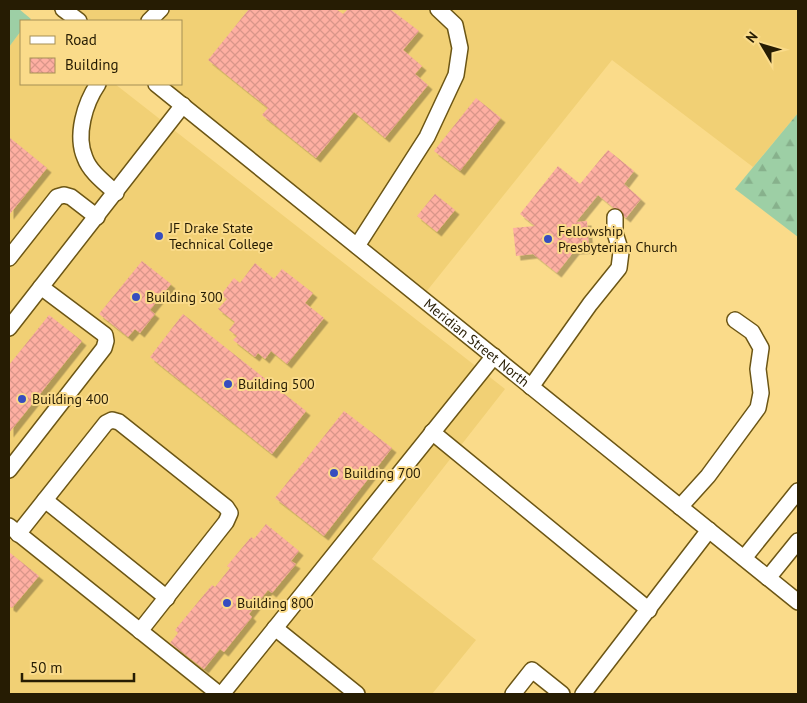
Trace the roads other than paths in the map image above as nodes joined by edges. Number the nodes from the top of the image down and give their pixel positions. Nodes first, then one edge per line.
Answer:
1 (63, 9) edge
2 (161, 9) edge
3 (438, 9) edge
4 (77, 20) edge
5 (151, 20) edge
6 (97, 85) edge
7 (157, 85) edge
8 (183, 105) junction
9 (116, 193) junction
10 (97, 217) junction
11 (615, 217) dead end
12 (358, 246) junction
13 (9, 258) edge
14 (41, 287) junction
15 (735, 320) dead end
16 (9, 328) edge
17 (494, 356) junction
18 (531, 386) junction
19 (432, 432) junction
20 (9, 470) edge
21 (798, 492) edge
22 (45, 500) junction
23 (680, 506) junction
24 (14, 530) edge
25 (709, 530) junction
26 (798, 541) edge
27 (744, 558) junction
28 (768, 578) junction
29 (167, 598) junction
30 (798, 602) edge
31 (649, 610) junction
32 (275, 628) junction
33 (140, 631) junction
34 (220, 694) edge
35 (357, 694) edge
36 (513, 694) edge
37 (562, 694) edge
38 (583, 694) edge

1 - 4 street
2 - 5 street
3 - 12 street
6 - 9 street
7 - 8 street, Meridian Street North
8 - 9 street
8 - 12 street, Meridian Street North
9 - 10 street
10 - 13 street
10 - 14 street
11 - 18 street
12 - 17 street, Meridian Street North
14 - 16 street
14 - 20 street
15 - 23 street
17 - 18 street, Meridian Street North
17 - 19 street
18 - 23 street, Meridian Street North
19 - 31 street
19 - 32 street
21 - 27 street
22 - 24 street
22 - 29 street
22 - 29 street
23 - 25 street, Meridian Street North
24 - 33 street
25 - 27 street, Meridian Street North
25 - 31 street
26 - 28 street
27 - 28 street, Meridian Street North
28 - 30 street, Meridian Street North
29 - 33 street
31 - 38 street
32 - 34 street
32 - 35 street
33 - 34 street
36 - 37 street

